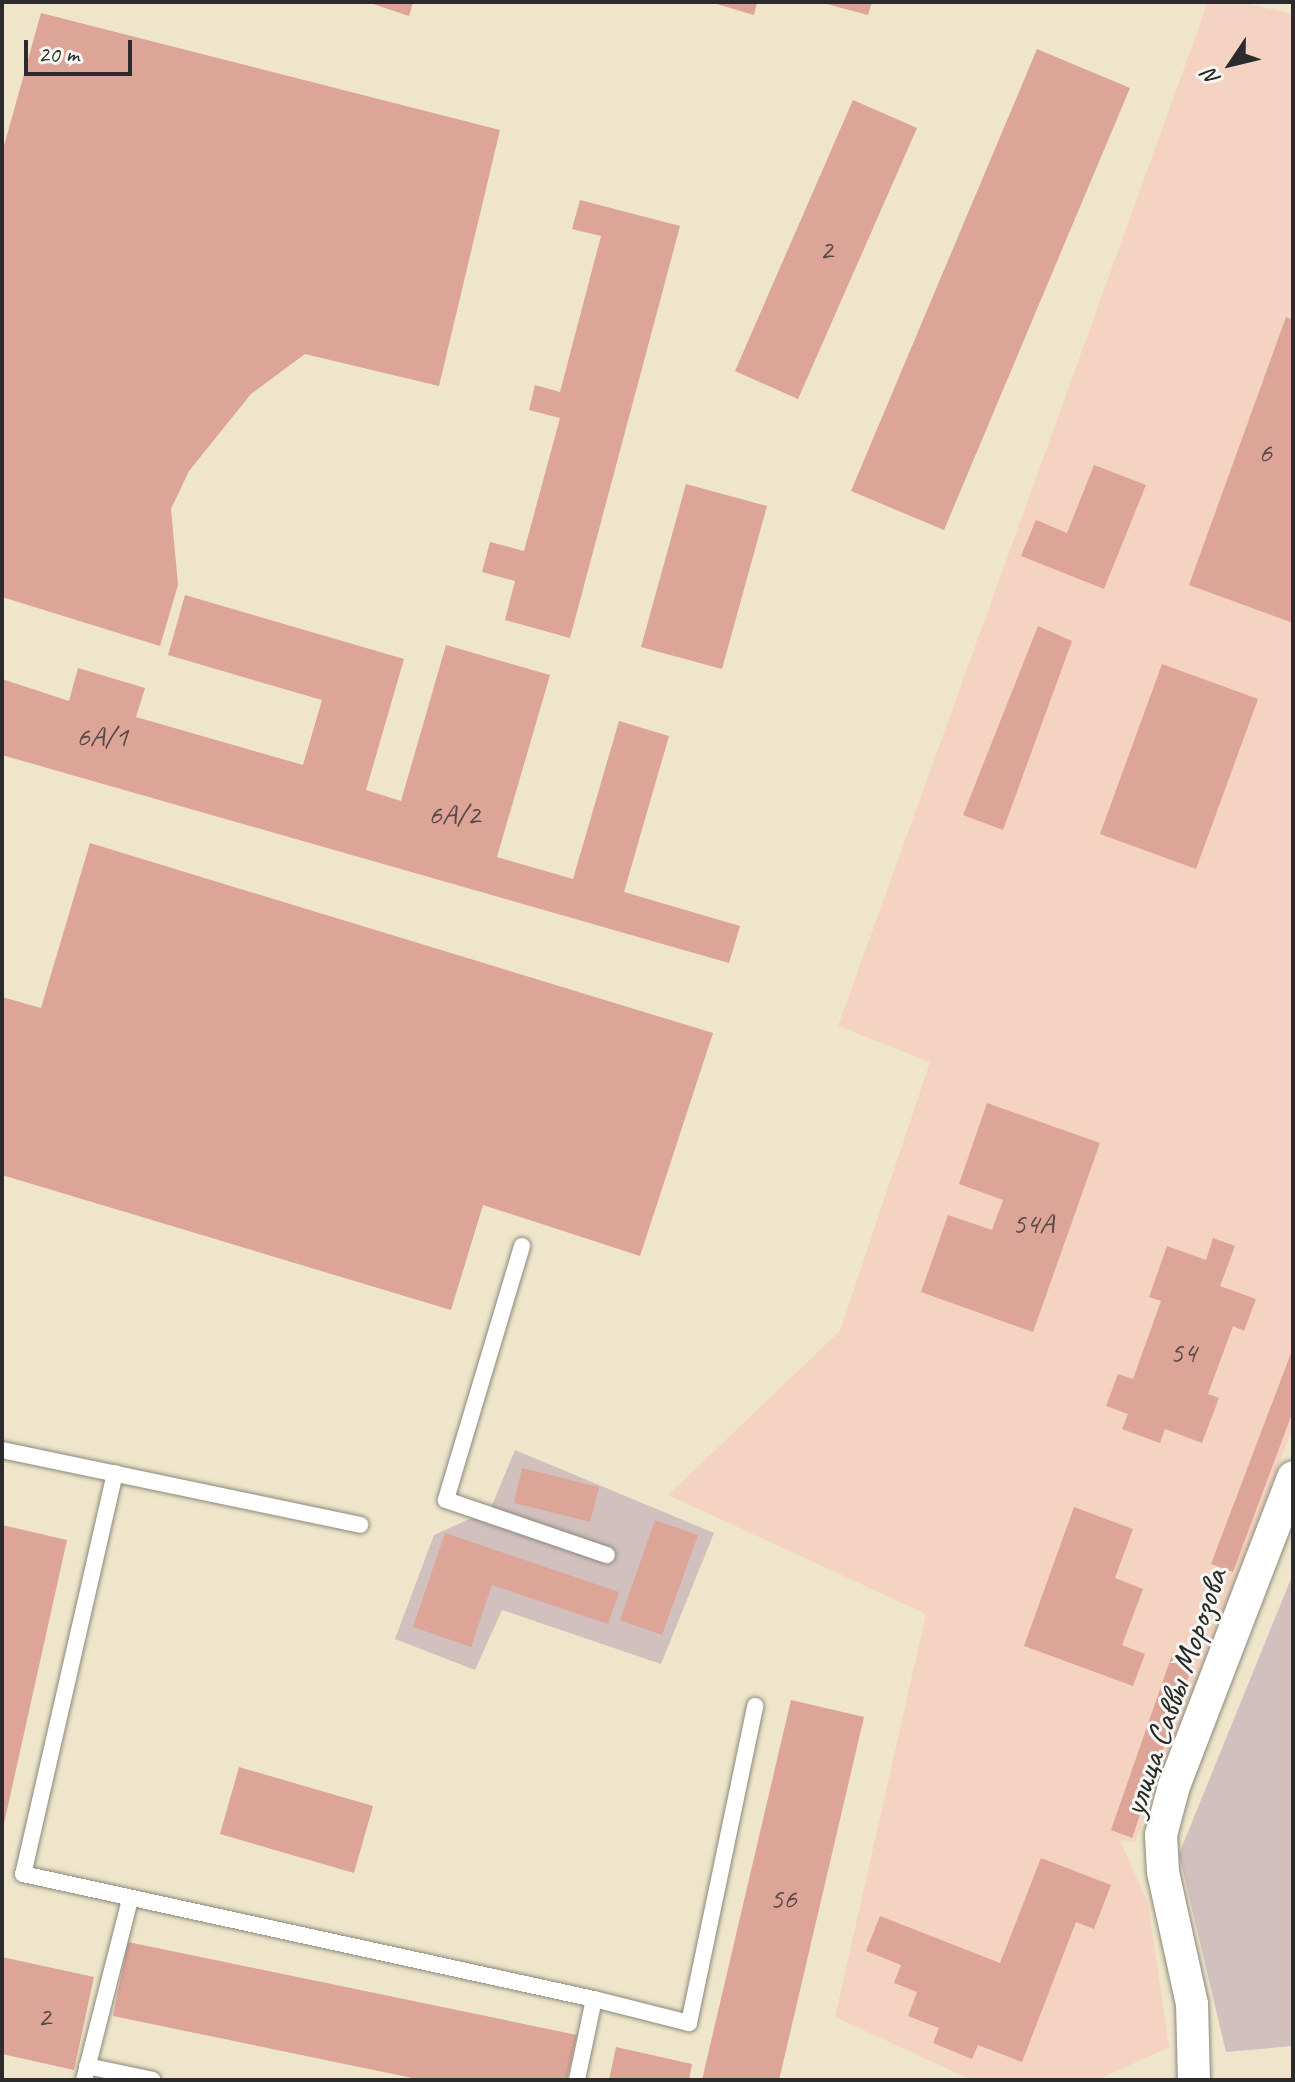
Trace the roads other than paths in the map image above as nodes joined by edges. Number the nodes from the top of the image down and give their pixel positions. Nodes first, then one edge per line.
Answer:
1 (522, 1246) dead end
2 (2, 1450) edge
3 (115, 1473) junction
4 (1293, 1477) edge
5 (360, 1525) dead end
6 (607, 1555) dead end
7 (755, 1706) dead end
8 (130, 1900) junction
9 (594, 1999) junction
10 (85, 2073) edge
11 (153, 2080) edge
12 (577, 2080) edge
13 (1194, 2080) edge

1 - 6 lane
2 - 3 lane
3 - 5 lane
3 - 8 lane
4 - 13 street, улица Саввы Морозова
7 - 9 lane
8 - 9 lane
8 - 10 lane
9 - 12 lane
10 - 11 lane

